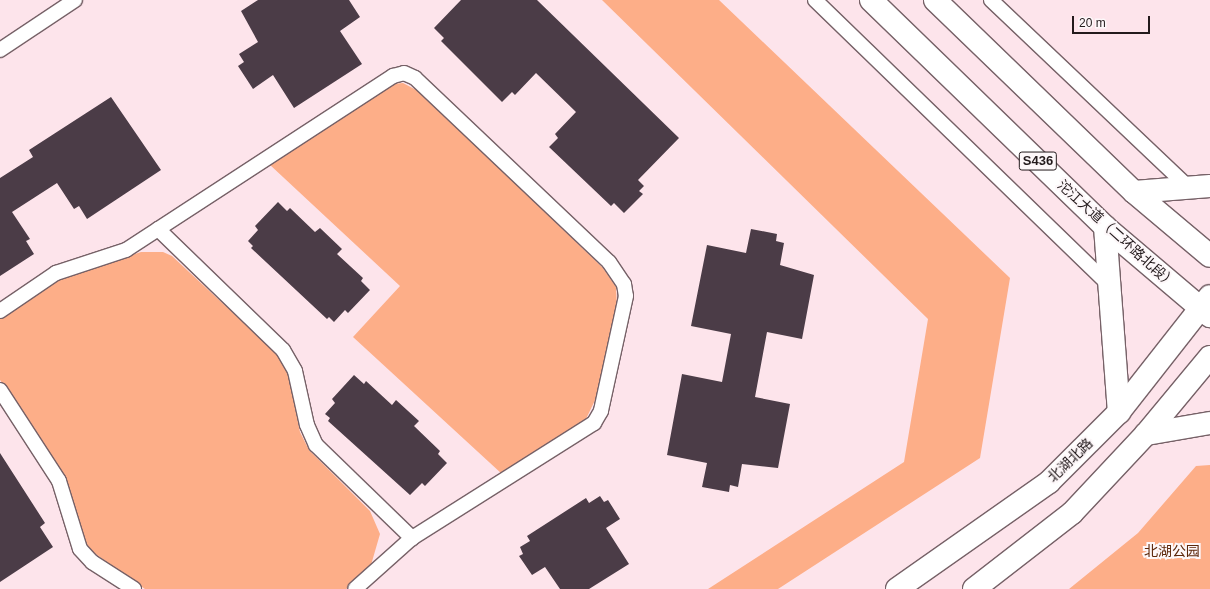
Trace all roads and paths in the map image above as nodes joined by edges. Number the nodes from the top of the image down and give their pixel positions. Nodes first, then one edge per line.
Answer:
1 (75, 0) edge
2 (815, 0) edge
3 (871, 0) edge
4 (935, 0) edge
5 (991, 0) edge
6 (0, 50) edge
7 (1199, 187) edge
8 (1134, 192) junction
9 (1105, 227) junction
10 (158, 229) junction
11 (1210, 256) edge
12 (1110, 286) junction
13 (1207, 307) edge
14 (0, 311) edge
15 (1210, 356) edge
16 (0, 390) edge
17 (1119, 412) junction
18 (1210, 423) edge
19 (1146, 434) junction
20 (412, 538) junction
21 (134, 589) edge
22 (355, 589) edge
23 (897, 589) edge
24 (974, 589) edge

1 - 6 lane
2 - 12 lane
3 - 9 main road, 沱江大道（二环路北段） / S436
4 - 8 main road
5 - 7 lane
7 - 8 main road
8 - 11 main road
9 - 12 main road
9 - 13 main road, 沱江大道（二环路北段） / S436
10 - 14 lane
10 - 20 lane
10 - 20 lane
12 - 17 main road
13 - 17 main road, 北湖北路
15 - 19 main road
16 - 21 lane
17 - 23 main road, 北湖北路
18 - 19 main road
19 - 24 main road
20 - 22 lane

